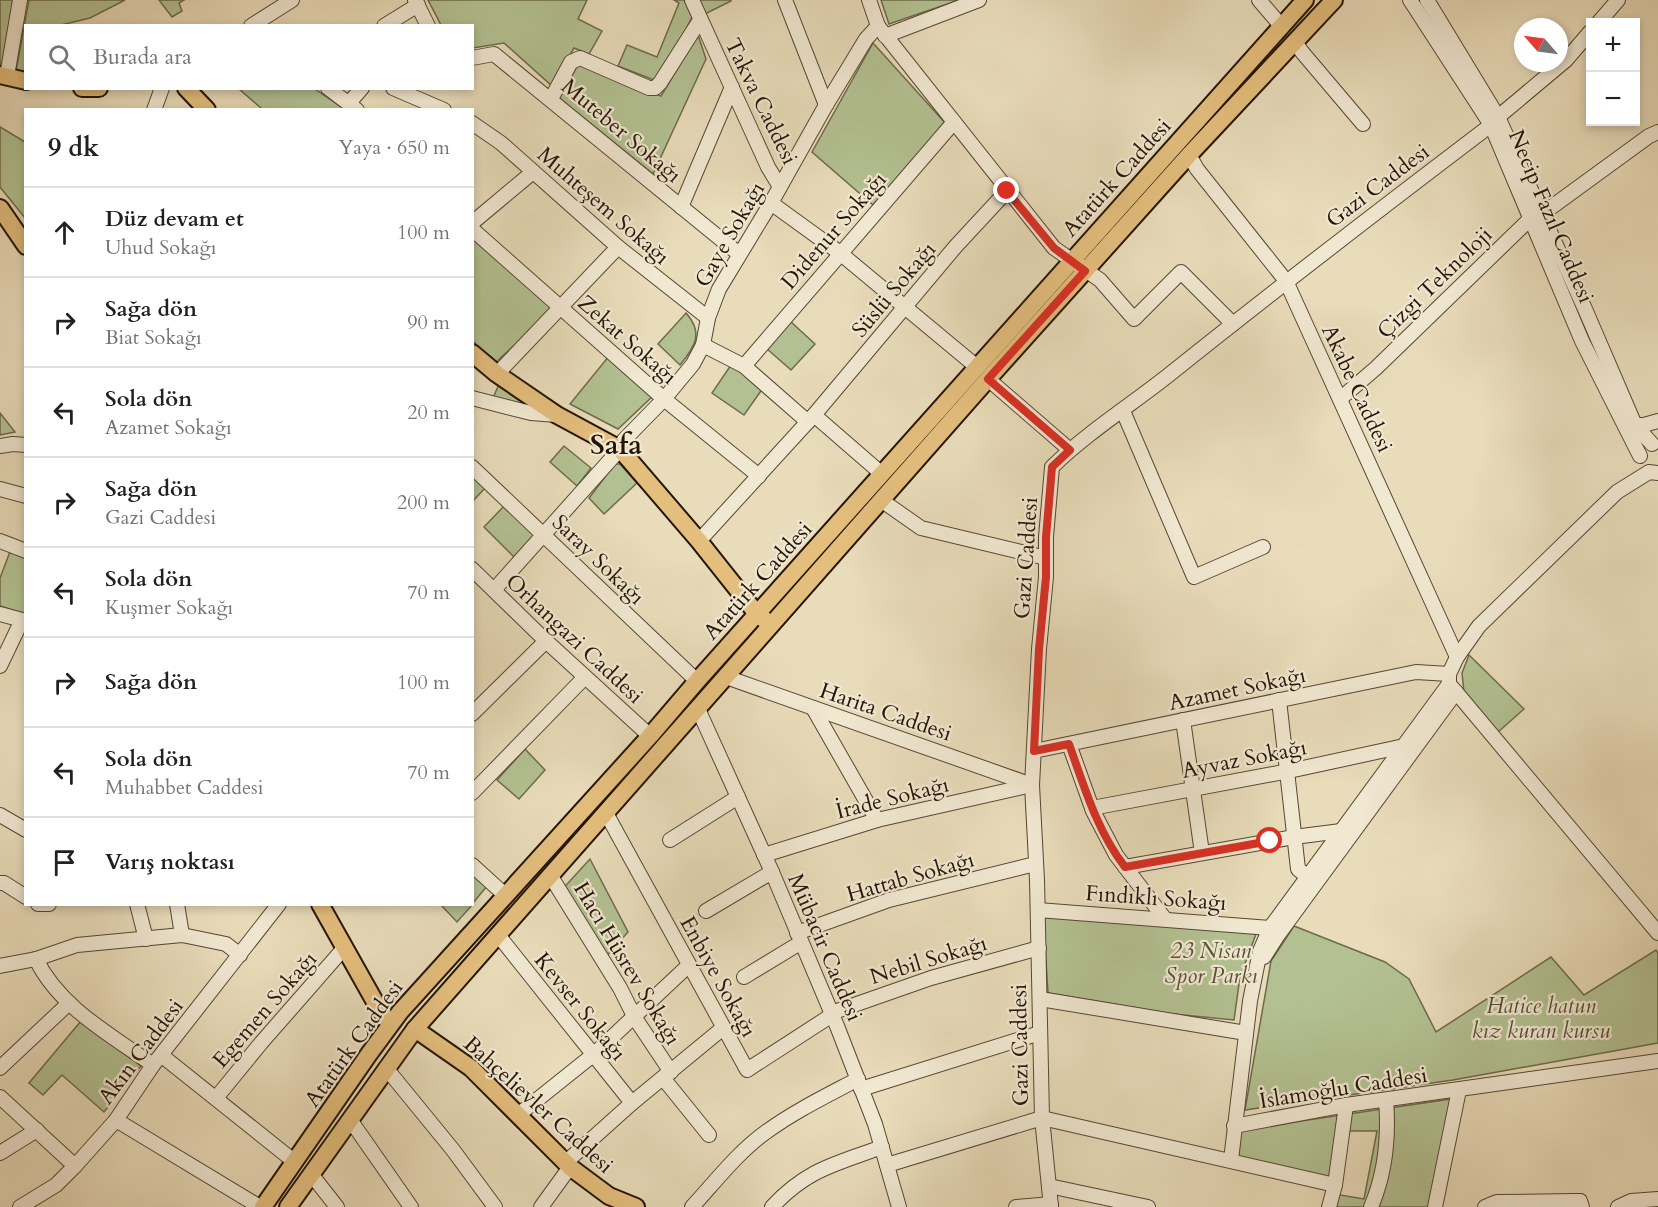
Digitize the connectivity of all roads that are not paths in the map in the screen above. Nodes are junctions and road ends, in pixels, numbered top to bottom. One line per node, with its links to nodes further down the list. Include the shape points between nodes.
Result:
1 (20, 0): 24 (street)
2 (292, 0): 16 (street)
3 (692, 0): 15 (street, Takva Caddesi)
4 (785, 0): 33 (street)
5 (869, 0): 20 (street)
6 (979, 0): 20 (street)
7 (1259, 0): 19 (street)
8 (1305, 0): 19 (main road, Atatürk Caddesi)
9 (1334, 0): 22 (main road)
10 (1410, 0): 38 (street, Necip Fazıl Caddesi)
11 (1427, 0): 38 (street, Necip Fazıl Caddesi)
12 (1618, 0): 14 (street)
13 (416, 3): 17 (street); 18 (street)
14 (1602, 18)
15 (700, 20): 26 (street, Takva Caddesi); 32 (street, via 655,88 580,58 571,62)
16 (254, 24)
17 (387, 24)
18 (427, 24)
19 (1282, 27): 57 (main road, Atatürk Caddesi)
20 (881, 31): 33 (street, Gaye Sokağı, via 867,39); 39 (street)
21 (1586, 37): 38 (street, Gazi Caddesi, via 1566,60)
22 (1295, 42): 41 (street); 43 (main road)
23 (474, 58): 32 (street, Muteber Sokağı, via 494,54)
24 (3, 75): 25 (main road)
25 (24, 80)
26 (732, 87): 45 (street, Takva Caddesi); 48 (street)
27 (161, 90): 35 (street)
28 (188, 90): 36 (main road)
29 (331, 90): 34 (street)
30 (361, 90): 34 (street)
31 (398, 90): 37 (street)
32 (551, 99): 48 (street, Muteber Sokağı)
33 (826, 105): 45 (street, Gaye Sokağı)
34 (353, 106)
35 (155, 108)
36 (205, 108)
37 (439, 108)
38 (1495, 121): 50 (street, Necip Fazıl Caddesi); 58 (street, Gazi Caddesi)
39 (954, 122): 46 (street); 55 (street, Didenur Sokağı)
40 (474, 124): 44 (street, Muhteşem Sokağı)
41 (1363, 124)
42 (1658, 132): 50 (street, Çizgi Teknoloji)
43 (1189, 155): 57 (main road); 58 (street, Akabe Caddesi)
44 (533, 172): 51 (street); 54 (street, Muhteşem Sokağı)
45 (780, 187): 47 (street, Gaye Sokağı)
46 (1007, 191): 57 (street, via 1054,248); 59 (street, Süslü Sokağı)
47 (771, 203): 55 (street); 56 (street, Gaye Sokağı)
48 (681, 207): 56 (street, Muteber Sokağı)
49 (2, 216): 53 (main road)
50 (1536, 216): 70 (street, Çizgi Teknoloji); 75 (street, Necip Fazıl Caddesi); 81 (street, Necip Fazıl Caddesi, via 1582,341)
51 (474, 221)
52 (474, 232): 60 (street, Zekat Sokağı)
53 (24, 244)
54 (618, 248): 60 (street); 61 (street, Muhteşem Sokağı)
55 (840, 253): 59 (street); 65 (street, Didenur Sokağı)
56 (739, 254): 61 (street, Gaye Sokağı)
57 (1078, 266): 62 (street, via 1100,280 1134,319 1180,272); 66 (main road, Atatürk Caddesi)
58 (1286, 281): 62 (street, Gazi Caddesi); 70 (street, Akabe Caddesi)
59 (907, 307): 66 (street); 73 (street, Süslü Sokağı)
60 (560, 308): 67 (street); 69 (street, Zekat Sokağı)
61 (708, 318): 63 (street, Gaye Sokağı)
62 (1233, 324): 71 (street, Gazi Caddesi)
63 (703, 345): 65 (street); 69 (street, Gaye Sokağı, via 693,364)
64 (474, 355): 67 (main road)
65 (744, 366): 73 (street)
66 (982, 373): 80 (street); 83 (main road, Atatürk Caddesi); 87 (main road, Atatürk Caddesi)
67 (497, 374): 72 (main road)
68 (474, 399): 72 (street, via 531,413)
69 (664, 399): 79 (street, Gaye Sokağı); 84 (street, Zekat Sokağı)
70 (1340, 399): 101 (street, Akabe Caddesi)
71 (1123, 411): 80 (street, Gazi Caddesi); 91 (street, via 1194,577)
72 (557, 415): 79 (main road)
73 (811, 418): 83 (street); 84 (street, Süslü Sokağı)
74 (1658, 421): 75 (street)
75 (1635, 425): 76 (street, Necip Fazıl Caddesi)
76 (1656, 443): 81 (street, via 1644,448)
77 (24, 445): 78 (street)
78 (0, 446)
79 (620, 449): 88 (street, Gaye Sokağı); 90 (main road)
80 (1070, 450): 93 (street, Gazi Caddesi, via 1052,467)
81 (1649, 468): 101 (street, via 1617,492 1479,626)
82 (474, 469): 88 (street, Saray Sokağı)
83 (882, 474): 97 (main road, Atatürk Caddesi)
84 (759, 476): 90 (street, Süslü Sokağı)
85 (0, 489): 86 (street)
86 (24, 495)
87 (881, 500): 93 (street, via 921,528); 99 (main road, Atatürk Caddesi)
88 (544, 536): 95 (street, Gaye Sokağı); 105 (street, Saray Sokağı)
89 (0, 541): 92 (street)
90 (699, 541): 97 (main road)
91 (1263, 547)
92 (24, 550)
93 (1046, 558): 115 (street, Gazi Caddesi)
94 (474, 571): 95 (street, Orhangazi Caddesi)
95 (494, 590): 100 (street, Orhangazi Caddesi)
96 (0, 614): 98 (street)
97 (757, 614): 99 (main road); 105 (main road, Atatürk Caddesi)
98 (24, 621): 102 (street)
99 (771, 625): 104 (main road, Atatürk Caddesi)
100 (546, 641): 103 (street, Orhangazi Caddesi); 110 (street)
101 (1457, 657): 106 (street)
102 (0, 666)
103 (585, 677): 112 (street, Orhangazi Caddesi); 119 (street)
104 (726, 677): 108 (street, Harita Caddesi); 109 (main road, Atatürk Caddesi)
105 (697, 681): 112 (main road, Atatürk Caddesi)
106 (1451, 683): 107 (street, Azamet Sokağı, via 1416,672); 114 (street); 136 (street); 148 (street)
107 (1279, 700): 111 (street, Azamet Sokağı); 116 (street)
108 (813, 708): 117 (street, Harita Caddesi); 124 (street)
109 (698, 709): 120 (street, Mübacir Caddesi); 122 (main road, Atatürk Caddesi)
110 (474, 712)
111 (1183, 720): 113 (street, Azamet Sokağı); 118 (street)
112 (650, 736): 138 (main road, Atatürk Caddesi)
113 (1069, 744): 115 (street, Azamet Sokağı); 121 (street)
114 (1404, 746): 116 (street, Ayvaz Sokağı); 126 (street)
115 (1034, 751): 117 (street, Gazi Caddesi)
116 (1288, 771): 118 (street, Ayvaz Sokağı); 127 (street)
117 (1032, 785): 124 (street, İrade Sokağı); 131 (street, Gazi Caddesi)
118 (1194, 789): 121 (street, Ayvaz Sokağı); 129 (street)
119 (474, 791)
120 (738, 797): 128 (street); 130 (street, Mübacir Caddesi)
121 (1092, 808): 133 (street)
122 (606, 813): 135 (main road, Atatürk Caddesi); 157 (street, Enbiye Sokağı)
123 (0, 815): 125 (street)
124 (877, 820): 130 (street, İrade Sokağı)
125 (24, 826)
126 (1341, 831): 127 (street); 136 (street)
127 (1294, 837): 129 (street); 136 (street, via 1298,869)
128 (670, 840)
129 (1202, 853): 133 (street)
130 (764, 855): 134 (street, Mübacir Caddesi)
131 (1035, 864): 144 (street, Gazi Caddesi); 151 (street, Hattab Sokağı, via 889,900)
132 (474, 867): 138 (street)
133 (1125, 867): 146 (street)
134 (772, 872): 145 (street); 151 (street, Mübacir Caddesi)
135 (550, 875): 150 (main road, Atatürk Caddesi); 164 (street, Hacı Hüsrev Sokağı, via 620,988)
136 (1312, 881): 147 (street); 159 (street)
137 (0, 883): 139 (street)
138 (505, 895): 165 (main road, Atatürk Caddesi)
139 (24, 896)
140 (138, 906): 152 (street)
141 (177, 906): 149 (street)
142 (277, 906): 155 (street, Akın Caddesi)
143 (321, 906): 153 (main road)
144 (1038, 910): 146 (street, Fındıklı Sokağı); 154 (street, Gazi Caddesi)
145 (706, 911)
146 (1165, 919): 147 (street, Fındıklı Sokağı)
147 (1270, 927): 159 (street)
148 (1658, 933)
149 (182, 935): 152 (street); 155 (street, via 226,944)
150 (498, 935): 167 (main road, Atatürk Caddesi); 170 (street, Kevser Sokağı)
151 (799, 938): 160 (street, Hattab Sokağı); 163 (street, Mübacir Caddesi)
152 (146, 939): 156 (street, via 78,945)
153 (345, 947): 165 (main road); 179 (street, Egemen Sokağı)
154 (1039, 948): 161 (street, Gazi Caddesi); 163 (street, Nebil Sokağı, via 931,978)
155 (240, 955): 171 (street, Akın Caddesi)
156 (36, 959): 158 (street); 162 (street)
157 (689, 965): 164 (street); 166 (street, Enbiye Sokağı)
158 (0, 966)
159 (1257, 969): 169 (street)
160 (744, 977)
161 (1040, 999): 168 (street, Gazi Caddesi); 169 (street)
162 (68, 1004): 171 (street); 173 (street)
163 (832, 1014): 166 (street, Enbiye Sokağı, via 747,1070); 176 (street, Mübacir Caddesi)
164 (634, 1018): 170 (street); 175 (street, Hacı Hüsrev Sokağı)
165 (390, 1024): 167 (main road); 193 (main road, Atatürk Caddesi)
166 (723, 1028): 175 (street)
167 (415, 1029): 174 (main road, Atatürk Caddesi); 183 (main road, Bahçelievler Caddesi, via 471,1068)
168 (1040, 1033): 176 (street); 184 (street, Gazi Caddesi)
169 (1246, 1033): 187 (street)
170 (593, 1055): 181 (street, Kevser Sokağı); 183 (street)
171 (157, 1060): 179 (street); 185 (street, Akın Caddesi)
172 (1658, 1061): 177 (street, İslamoğlu Caddesi)
173 (0, 1068)
174 (386, 1068): 186 (main road, Atatürk Caddesi); 207 (street)
175 (667, 1075): 181 (street); 189 (street, Hacı Hüsrev Sokağı)
176 (860, 1084): 190 (street, Mübacir Caddesi); 210 (street, via 800,1109 765,1133)
177 (1460, 1090): 180 (street, İslamoğlu Caddesi); 217 (street)
178 (0, 1096): 188 (street)
179 (216, 1098): 193 (street)
180 (1386, 1100): 182 (street, İslamoğlu Caddesi); 216 (street, via 1383,1171)
181 (632, 1103): 194 (street)
182 (1346, 1105): 187 (street, İslamoğlu Caddesi); 199 (street)
183 (518, 1115): 194 (main road, Bahçelievler Caddesi)
184 (1041, 1118): 192 (street); 195 (street); 198 (street, Gazi Caddesi)
185 (116, 1120): 196 (street, Akın Caddesi); 203 (street)
186 (351, 1122): 197 (main road, Atatürk Caddesi); 206 (street)
187 (1234, 1126): 192 (street)
188 (37, 1130): 191 (street); 196 (street)
189 (709, 1135)
190 (882, 1147): 195 (street, Mübacir Caddesi); 211 (street, via 820,1169 788,1189)
191 (0, 1153)
192 (1231, 1160): 199 (street)
193 (296, 1162): 203 (main road, Atatürk Caddesi)
194 (568, 1165): 208 (street); 209 (main road, Bahçelievler Caddesi, via 609,1196)
195 (887, 1165): 212 (street, Mübacir Caddesi)
196 (75, 1166): 202 (street, Akın Caddesi, via 56,1185)
197 (311, 1174): 204 (main road, Atatürk Caddesi); 205 (street)
198 (1049, 1185): 201 (street, Gazi Caddesi); 214 (street)
199 (1335, 1185): 215 (street)
200 (1658, 1199): 220 (street, via 1631,1201)
201 (1051, 1205): 213 (street)
202 (20, 1207)
203 (262, 1207)
204 (288, 1207)
205 (337, 1207)
206 (411, 1207)
207 (495, 1207)
208 (541, 1207)
209 (636, 1207)
210 (692, 1207)
211 (772, 1207)
212 (899, 1207)
213 (1016, 1207)
214 (1148, 1207)
215 (1329, 1207)
216 (1371, 1207)
217 (1435, 1207)
218 (1485, 1207): 219 (street, via 1497,1202 1576,1201)
219 (1582, 1207)
220 (1618, 1207)

